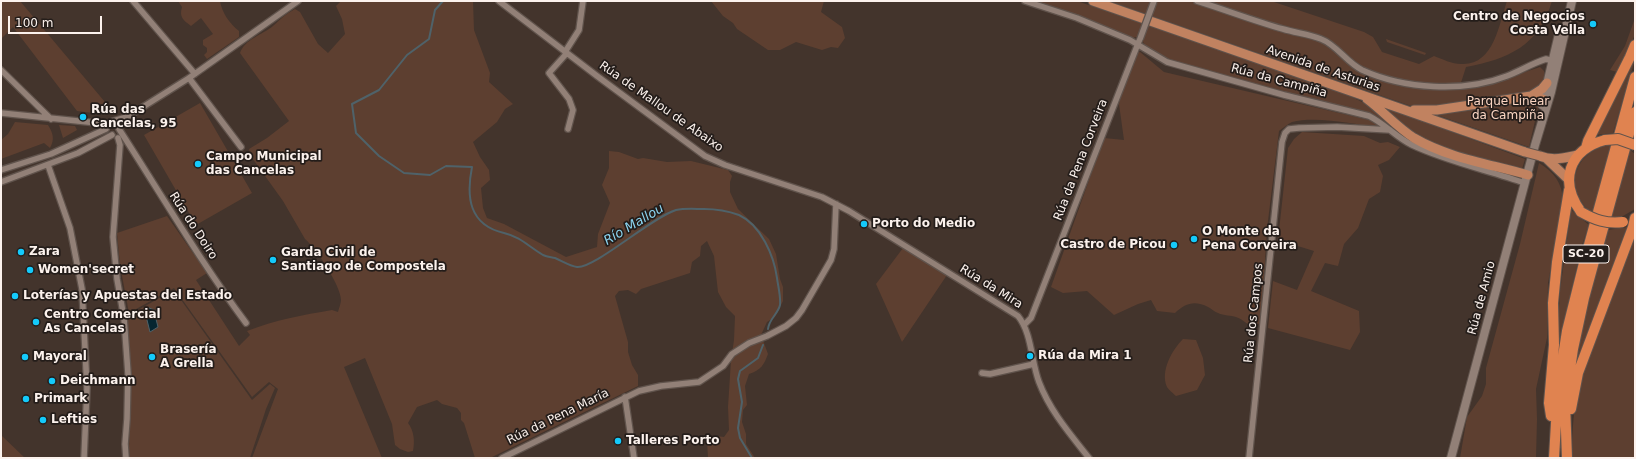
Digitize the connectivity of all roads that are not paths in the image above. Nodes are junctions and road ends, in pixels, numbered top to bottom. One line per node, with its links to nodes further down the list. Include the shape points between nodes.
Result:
1 (133, 1): 18 (street)
2 (298, 1): 18 (street)
3 (499, 1): 14 (street, Rúa de Mallou de Abaixo)
4 (583, 1): 14 (street, via 579,30)
5 (1025, 1): 12 (street, Rúa da Campiña)
6 (1093, 1): 22 (main road, Avenida de Asturias)
7 (1154, 1): 12 (street, Rúa da Pena Corveira, bridge)
8 (1197, 1): 16 (street, via 1321,38 1363,70 1409,84 1445,87 1471,84 1506,76)
9 (1569, 1): 15 (street, Rúa de Amio, via 1558,41)
10 (1572, 1): 11 (street, Rúa de Amio)
11 (1565, 35): 15 (street, Rúa de Amio, via 1556,56); 21 (street, Rúa de Amio)
12 (1138, 41): 36 (street, Rúa da Campiña, via 1148,52 1168,62 1369,116); 54 (street, Rúa da Pena Corveira, via 1031,318)
13 (1635, 45): 43 (highway)
14 (566, 53): 35 (street, via 550,73 569,99 573,110); 51 (street, Rúa de Mallou de Abaixo, via 705,156 725,166 799,188)
15 (1549, 60): 16 (street, via 1550,63); 21 (street, Rúa de Amio)
16 (1538, 64): 21 (street, via 1546,67)
17 (1, 70): 25 (street)
18 (195, 74): 20 (street)
19 (1635, 77): 58 (highway, SC-20, via 1567,331 1559,376)
20 (189, 78): 30 (street); 42 (street)
21 (1550, 81): 23 (main road); 24 (street, Rúa de Amio); 32 (street, Rúa de Amio)
22 (1361, 95): 26 (main road, Avenida de Asturias); 48 (main road, via 1401,129 1428,145)
23 (1531, 96): 24 (main road); 26 (main road, via 1437,110 1422,111)
24 (1544, 99): 32 (street, Rúa de Amio, via 1546,102); 40 (street, Rúa de Amio)
25 (34, 103): 29 (street); 31 (street)
26 (1399, 107): 45 (main road, Avenida de Asturias, bridge)
27 (1635, 112): 59 (highway, SC-20, via 1584,298 1573,349 1565,403)
28 (1, 113): 29 (street)
29 (34, 116): 31 (street)
30 (127, 117): 33 (street); 34 (street)
31 (51, 119): 33 (street)
32 (1543, 121): 40 (street, Rúa de Amio)
33 (108, 126): 34 (street, via 117,123); 37 (street, via 108,133); 47 (street, via 51,154)
34 (119, 128): 37 (street); 38 (street, Rúa do Doiro)
35 (568, 129)
36 (1390, 130): 48 (street, Rúa da Campiña, via 1404,141 1441,157); 65 (street, Rúa dos Campos, via 1299,128 1289,129 1285,133)
37 (114, 136): 38 (street); 39 (street); 46 (street)
38 (125, 140): 39 (street); 53 (street, Rúa do Doiro, via 175,220)
39 (120, 145): 61 (street, via 113,237 128,370 124,444)
40 (1535, 145): 48 (street, Rúa de Amio)
41 (1635, 145): 43 (highway, bridge, via 1618,139 1605,140)
42 (241, 148)
43 (1586, 148): 44 (highway)
44 (1578, 155): 45 (main road, via 1564,158); 50 (highway, via 1572,167)
45 (1543, 157): 50 (main road)
46 (48, 165): 49 (street); 60 (street, via 71,232 82,289 87,388)
47 (1, 170)
48 (1526, 179): 66 (street, Rúa de Amio)
49 (1, 182)
50 (1569, 185): 52 (highway, bridge, via 1574,202 1581,212 1598,221 1612,224); 58 (highway, via 1557,262 1554,303 1550,403)
51 (836, 204): 54 (street, Rúa da Mira, via 1018,316); 57 (street, Rúa da Pena María, via 834,249 831,260 796,318 786,326 732,354 723,366 699,382 660,386)
52 (1635, 217): 59 (highway, via 1578,373 1572,400)
53 (246, 323)
54 (1025, 324): 55 (street, Rúa da Mira)
55 (1034, 364): 56 (street, via 990,374); 64 (street, Rúa da Mira, via 1051,408)
56 (982, 373)
57 (625, 397): 62 (street, Rúa da Pena María); 63 (street)
58 (1554, 435): 67 (highway, SC-20)
59 (1567, 454)
60 (84, 458)
61 (126, 458)
62 (502, 458)
63 (634, 458)
64 (1089, 458)
65 (1249, 458)
66 (1452, 458)
67 (1554, 458)

